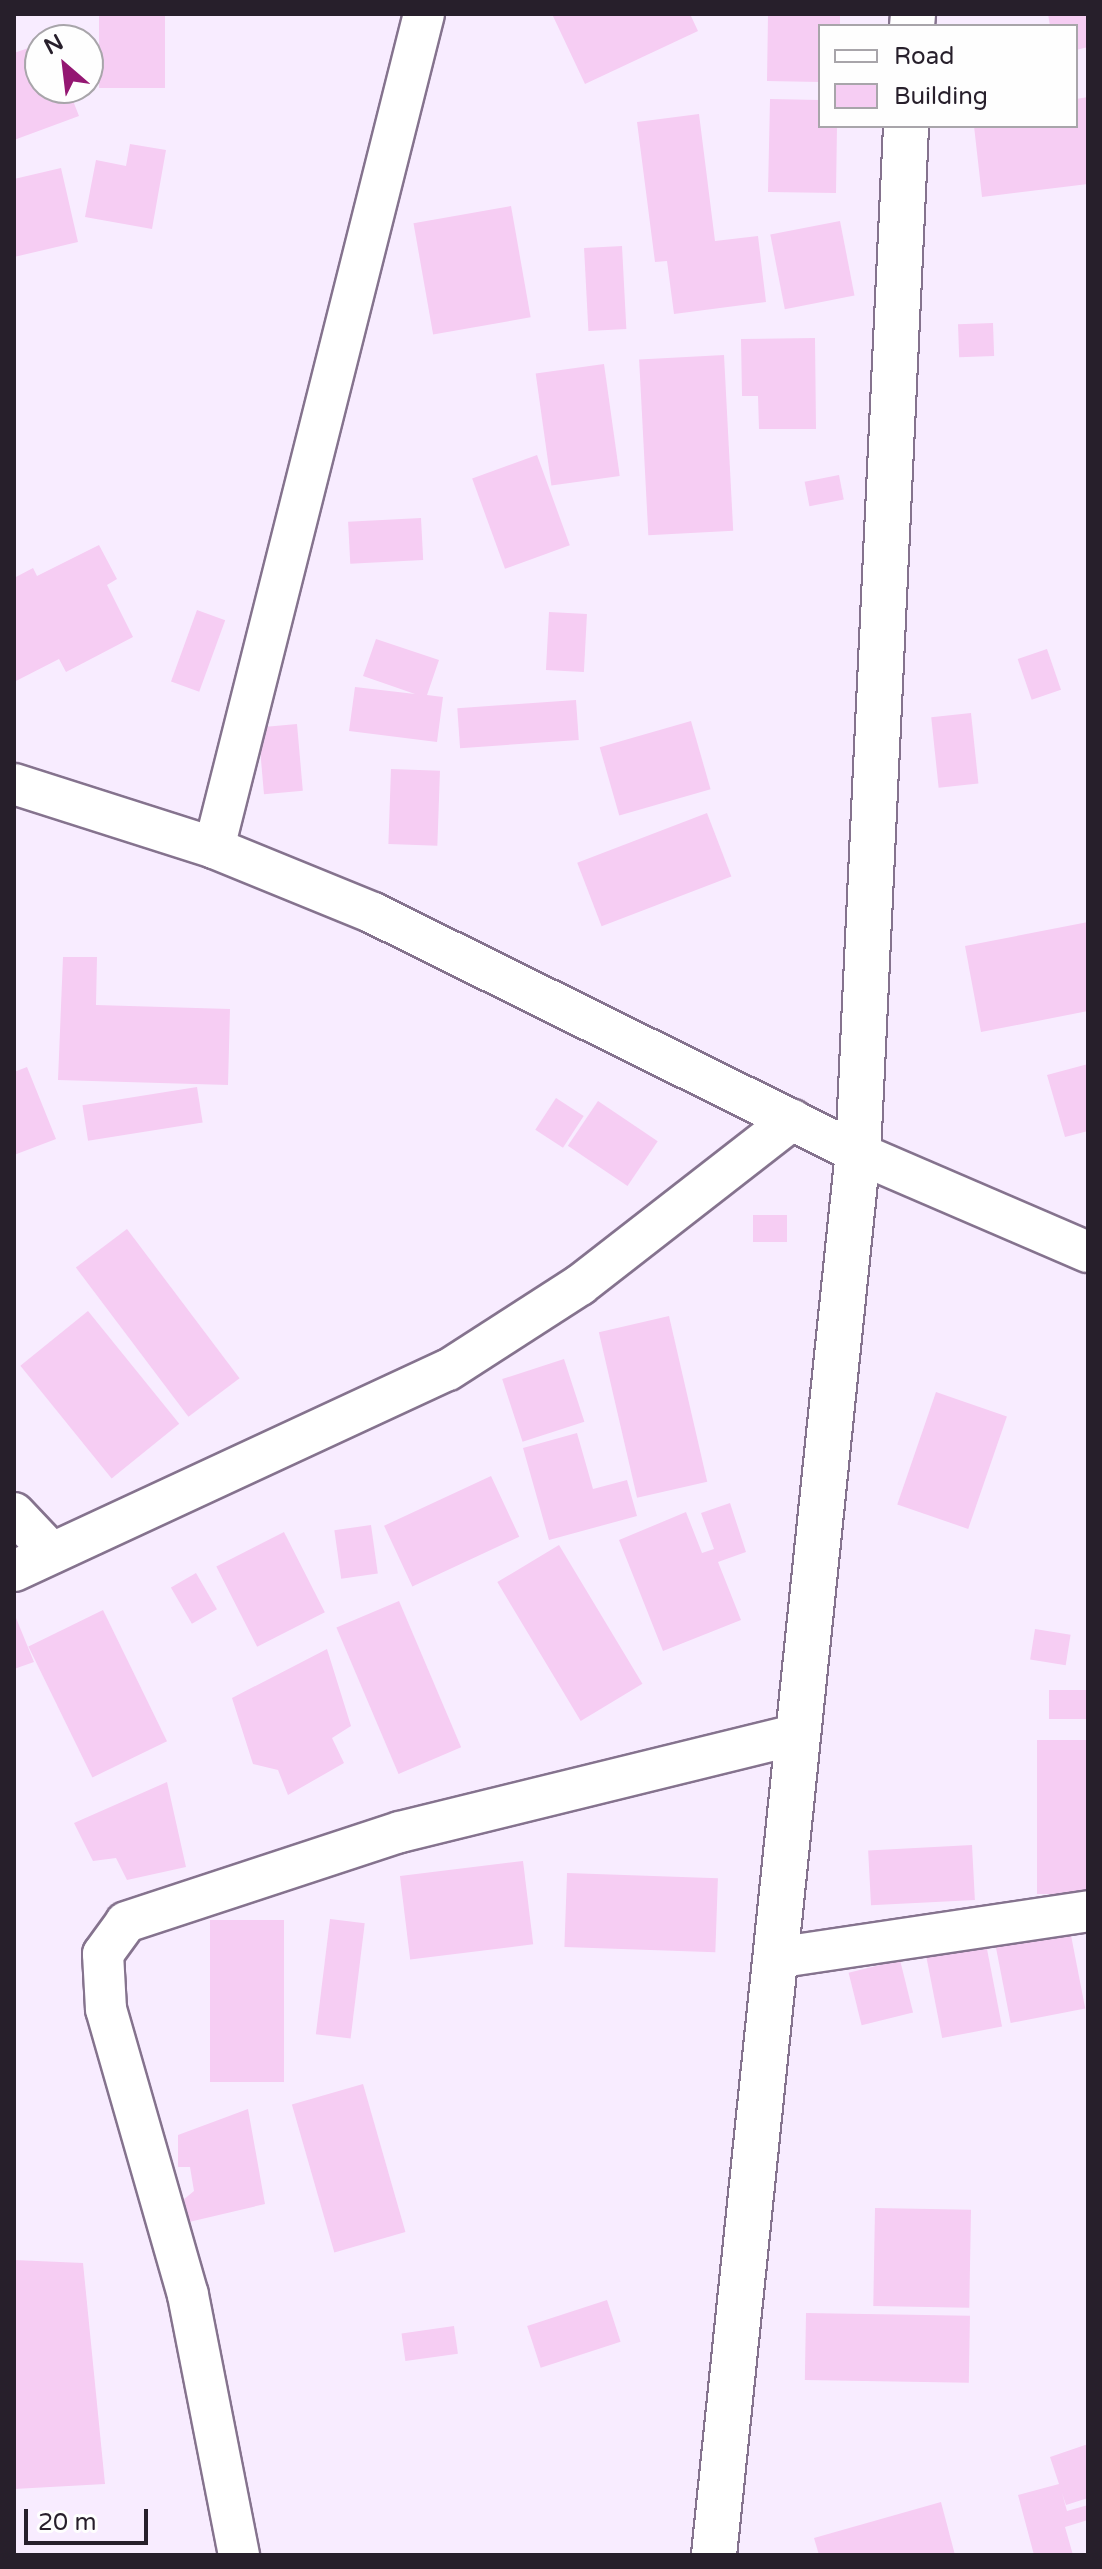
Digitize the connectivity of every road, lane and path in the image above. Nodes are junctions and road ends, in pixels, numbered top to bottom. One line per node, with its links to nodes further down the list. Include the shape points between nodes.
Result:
1 (424, 14): 4 (street)
2 (906, 128): 6 (street)
3 (14, 784): 4 (street)
4 (214, 848): 5 (street, via 373,913)
5 (792, 1120): 6 (street); 9 (street, via 580,1285 448,1370)
6 (858, 1153): 7 (street); 11 (street)
7 (1088, 1252)
8 (14, 1513): 9 (street)
9 (52, 1553): 10 (street)
10 (14, 1571)
11 (799, 1734): 13 (street); 14 (street, via 400,1832 126,1922 103,1954 106,2009 188,2295)
12 (1088, 1911): 13 (street)
13 (775, 1958): 15 (street)
14 (239, 2555)
15 (714, 2555)

